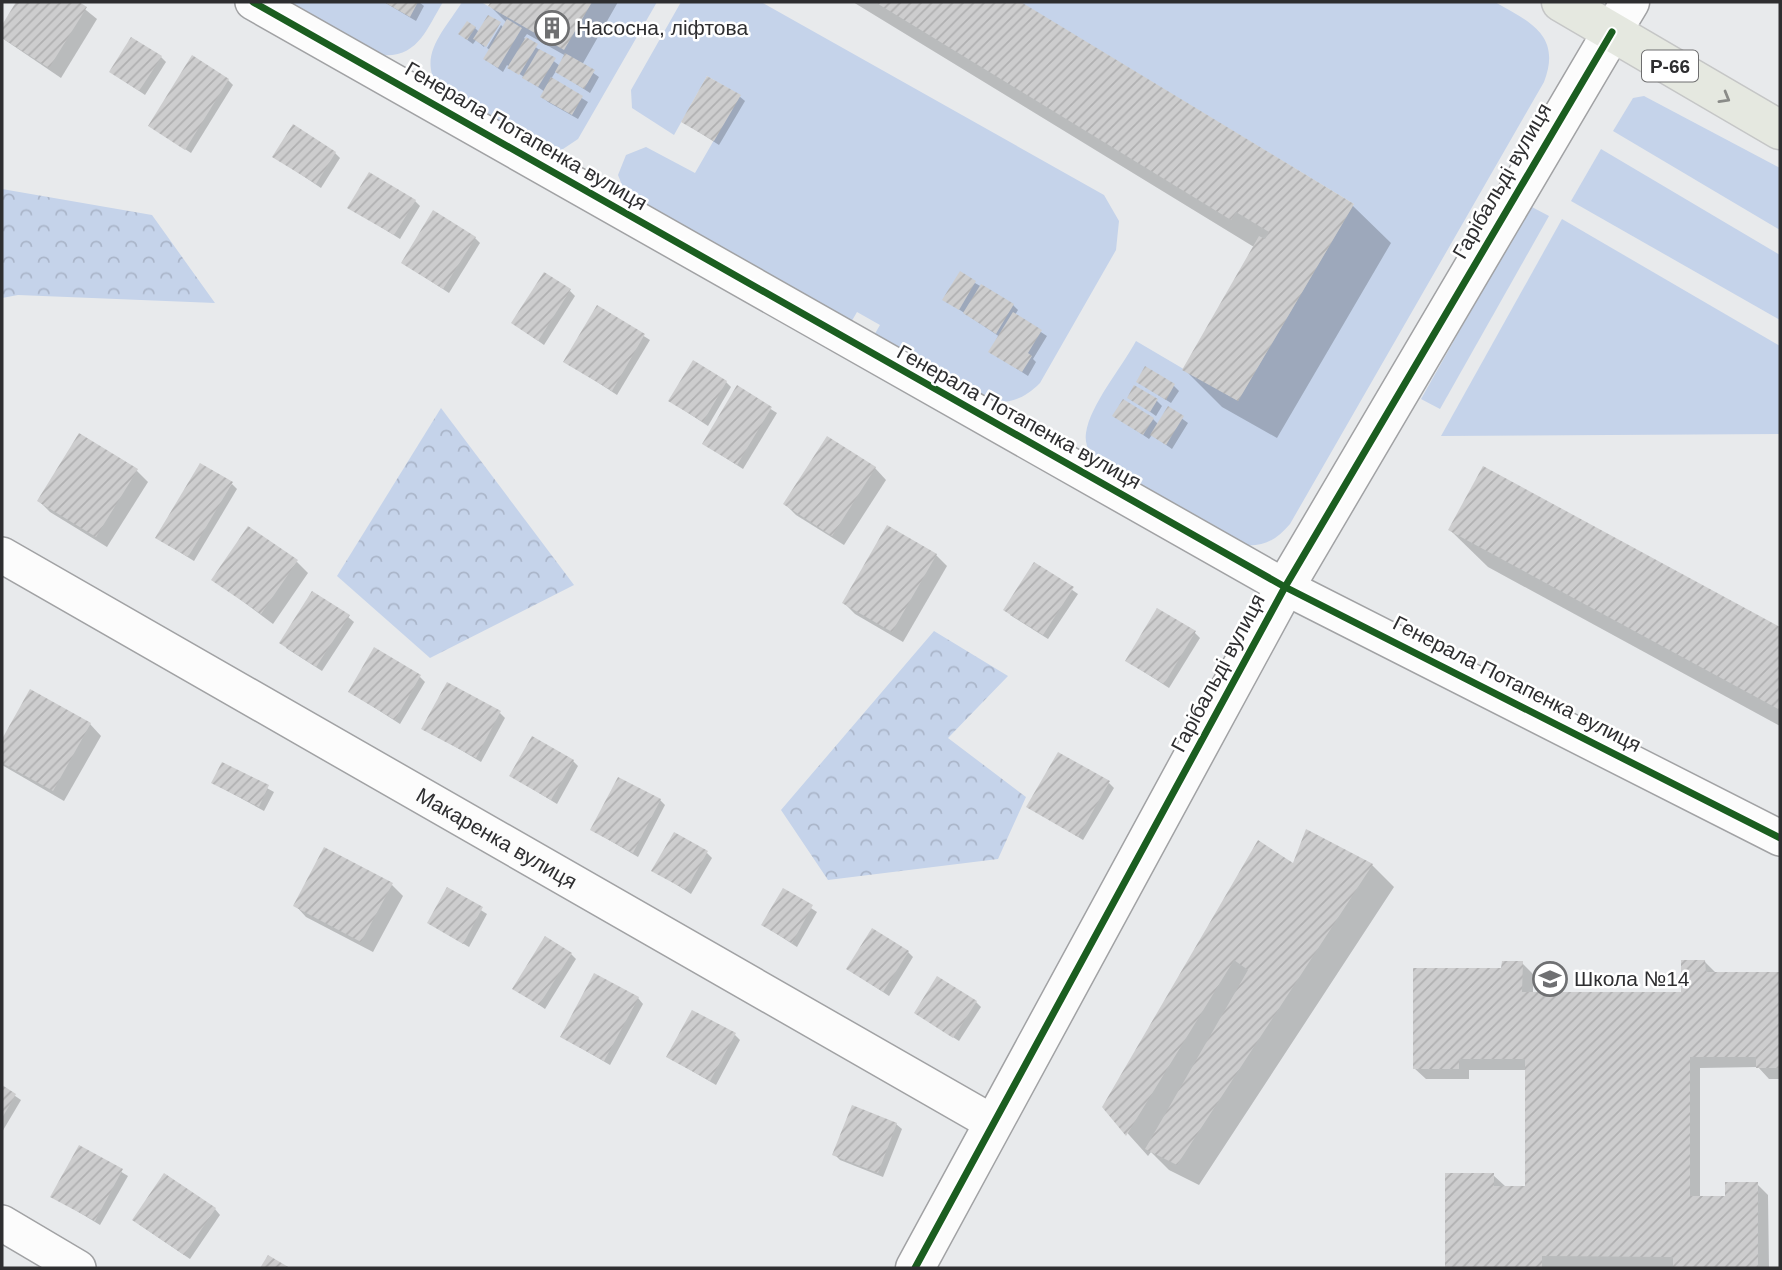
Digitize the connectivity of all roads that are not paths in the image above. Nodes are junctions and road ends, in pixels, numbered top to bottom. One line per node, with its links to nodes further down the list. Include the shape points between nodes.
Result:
1 (253, 2): 6 (street, Генерала Потапенка вулиця)
2 (1561, 2): 3 (main road, Р-66)
3 (1621, 17): 4 (main road, Р-66, one-way to 4); 6 (street, Гарібальді вулиця)
4 (1780, 130)
5 (2, 555): 8 (street, Макаренка вулиця)
6 (1285, 587): 7 (street, Генерала Потапенка вулиця); 8 (street, Гарібальді вулиця)
7 (1780, 838)
8 (993, 1124): 11 (street, Гарібальді вулиця)
9 (2, 1223): 10 (street)
10 (78, 1268)
11 (915, 1268)

